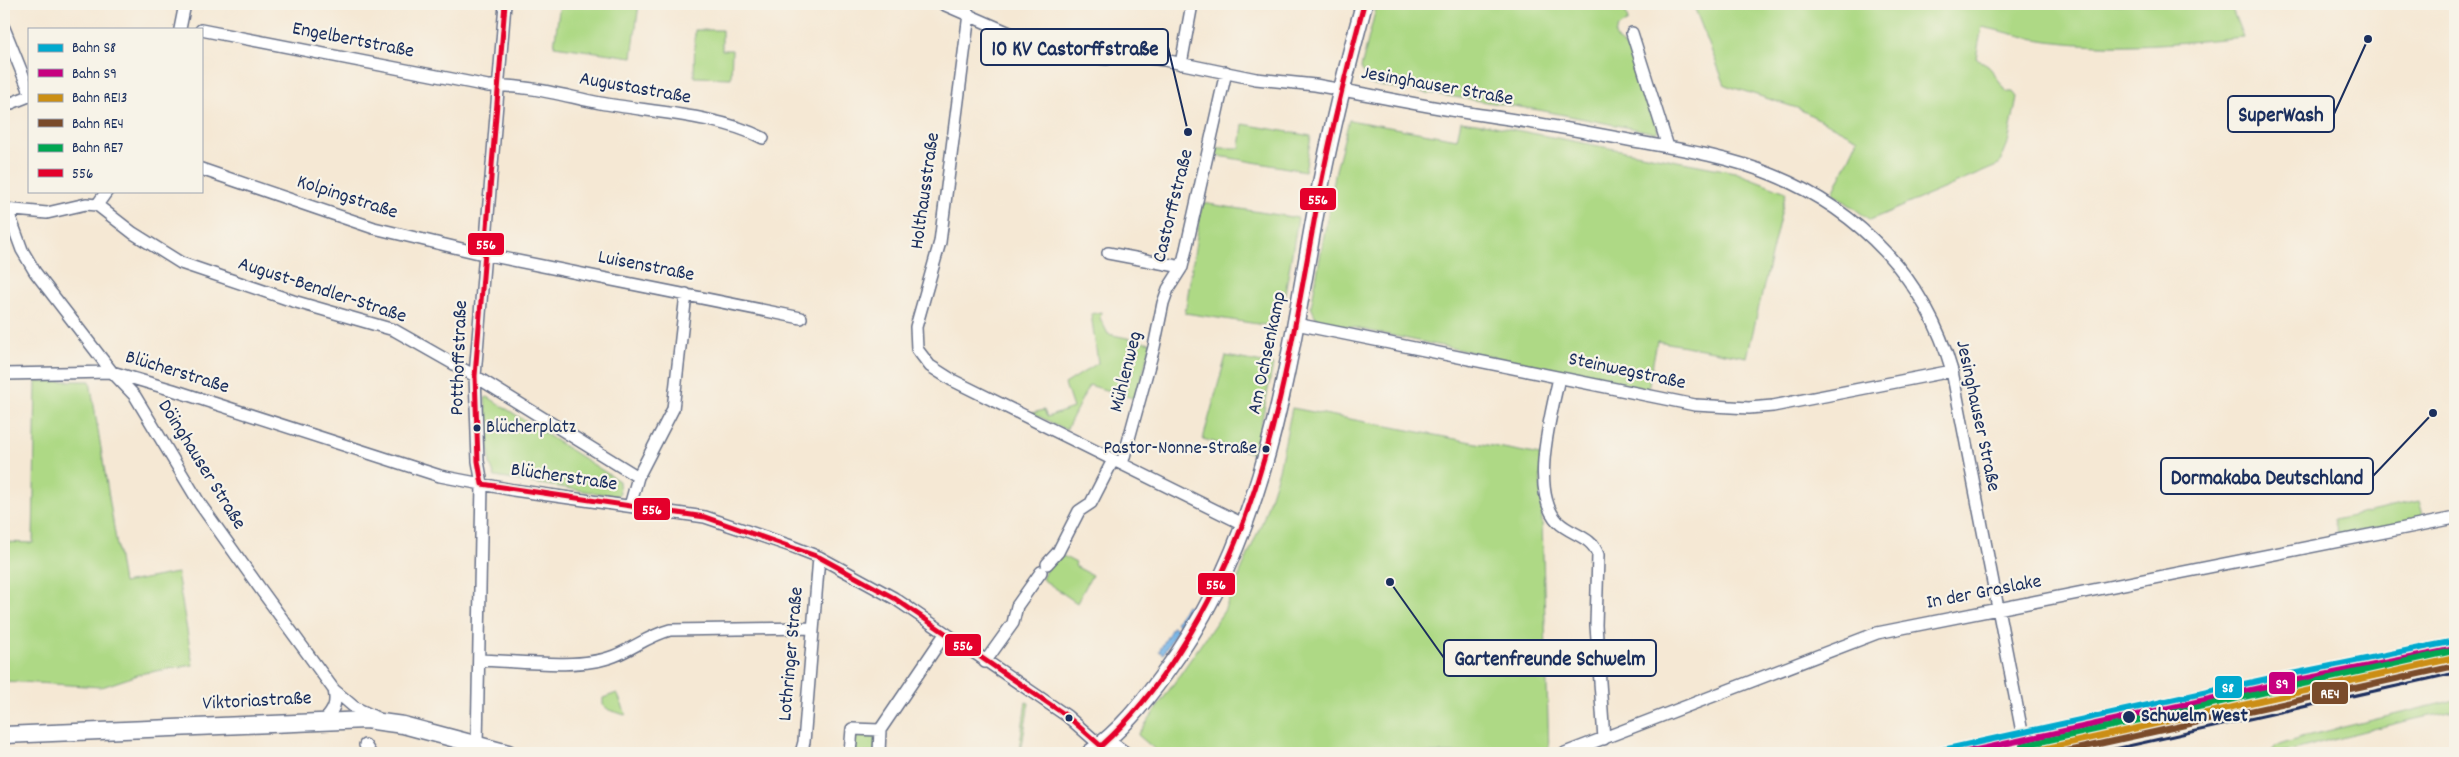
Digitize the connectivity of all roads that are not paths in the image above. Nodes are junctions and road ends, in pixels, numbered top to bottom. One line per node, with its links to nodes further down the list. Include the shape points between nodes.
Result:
1 (185, 4): 8 (street)
2 (505, 4): 13 (street, Potthoffstraße)
3 (943, 4): 6 (street, Jesinghauser Straße)
4 (1192, 4): 11 (street)
5 (1364, 4): 15 (main road, Am Ochsenkamp)
6 (969, 14): 11 (street, Jesinghauser Straße, via 1012,34 1039,42 1068,45 1091,57 1107,59 1120,54); 36 (street, Holthausstraße, via 940,242 916,327 917,349 930,366)
7 (4, 28): 14 (street)
8 (181, 28)
9 (202, 30): 13 (street, Engelbertstraße, via 488,86)
10 (1632, 33): 19 (street)
11 (1181, 64): 12 (street, Jesinghauser Straße)
12 (1226, 72): 15 (street, Jesinghauser Straße); 26 (street, Castorffstraße)
13 (498, 85): 18 (street, Augustastraße, via 697,118 747,130); 24 (street, Potthoffstraße)
14 (28, 88)
15 (1342, 90): 19 (street, Jesinghauser Straße); 30 (main road, Am Ochsenkamp)
16 (28, 96): 17 (street)
17 (4, 106)
18 (763, 138)
19 (1668, 147): 31 (street, Jesinghauser Straße, via 1771,174 1825,201 1860,227 1889,255 1912,284 1932,317)
20 (202, 169): 24 (street, Kolpingstraße, via 374,228)
21 (106, 192): 22 (street)
22 (97, 205): 23 (street, via 86,204 47,213); 34 (street, August-Bendler-Straße, via 133,233 181,262 219,278 394,330)
23 (5, 209): 32 (street, Döinghauser Straße, via 35,272)
24 (483, 254): 28 (street, Luisenstraße); 34 (street, Potthoffstraße)
25 (1108, 254): 26 (street)
26 (1182, 267): 27 (street, Castorffstraße)
27 (1168, 289): 36 (street, Mühlenweg)
28 (686, 294): 29 (street, Luisenstraße); 37 (street, via 673,409)
29 (800, 318)
30 (1296, 324): 35 (street, Steinwegstraße); 41 (main road, Am Ochsenkamp, via 1263,474)
31 (1952, 371): 35 (street, Steinwegstraße, via 1749,408 1695,405); 43 (street, Jesinghauser Straße)
32 (112, 372): 33 (street, Blücherstraße); 38 (street, Blücherstraße, via 440,476); 48 (street, Döinghauser Straße, via 135,396 200,504)
33 (4, 374)
34 (475, 376): 37 (street, August-Bendler-Straße); 38 (street, Potthoffstraße, via 478,461)
35 (1559, 378): 54 (street, via 1547,438 1546,504 1562,526 1595,546 1598,555 1596,616)
36 (1117, 462): 41 (street); 47 (street, via 1091,503 1079,511 1058,552 1017,606 1013,623)
37 (638, 476): 39 (street)
38 (482, 484): 39 (street, Blücherstraße); 46 (street, Potthoffstraße)
39 (630, 506): 42 (street, Blücherstraße, via 705,517)
40 (2455, 518): 43 (street, In der Graslake)
41 (1245, 525): 55 (main road, Am Ochsenkamp, via 1226,571 1183,648 1146,699)
42 (819, 557): 44 (street, Lothringer Straße); 45 (street, Blücherstraße, via 894,598)
43 (1997, 610): 51 (street, Jesinghauser Straße); 54 (street, In der Graslake, via 1877,633)
44 (812, 628): 46 (street, via 670,630 650,636 614,656 570,663); 58 (street, Lothringer Straße)
45 (945, 634): 47 (street, Blücherstraße); 52 (street)
46 (479, 660): 56 (street, Potthoffstraße)
47 (985, 662): 55 (street, Blücherstraße, via 1067,716)
48 (334, 690): 49 (street, via 335,707); 50 (street, Döinghauser Straße, via 354,707)
49 (325, 720): 50 (main road, Viktoriastraße); 53 (main road, Viktoriastraße)
50 (385, 722): 56 (main road, Viktoriastraße)
51 (2021, 727)
52 (880, 730): 59 (street, via 852,729); 60 (street)
53 (4, 735)
54 (1604, 739): 62 (street, In der Graslake)
55 (1100, 746): 61 (street, Blücherstraße)
56 (482, 748): 57 (main road, Viktoriastraße)
57 (508, 753)
58 (801, 753)
59 (850, 753)
60 (879, 753)
61 (1126, 753)
62 (1565, 753)

